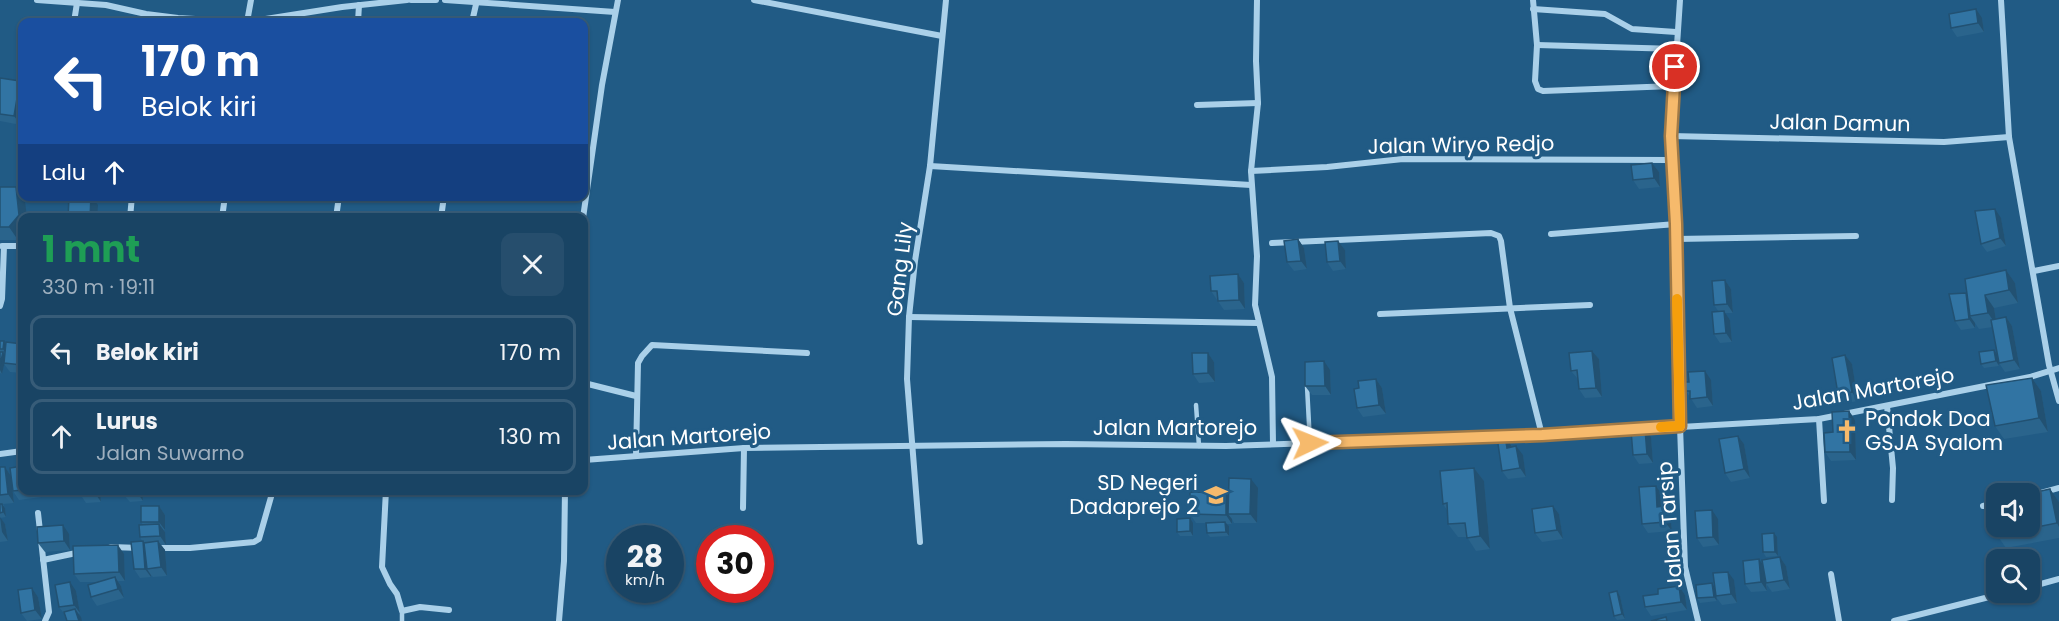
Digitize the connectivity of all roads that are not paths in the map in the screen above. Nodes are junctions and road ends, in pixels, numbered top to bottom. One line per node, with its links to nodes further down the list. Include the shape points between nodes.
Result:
1 (37, 0): 14 (street)
2 (251, 0): 21 (street)
3 (409, 0): 4 (street); 16 (street)
4 (436, 0)
5 (445, 0): 6 (street)
6 (477, 0): 18 (street); 24 (street)
7 (618, 0): 18 (street)
8 (754, 0): 26 (street)
9 (946, 0): 26 (street, Gang Lily)
10 (1257, 0): 30 (street)
11 (1533, 0): 17 (street)
12 (1680, 0): 25 (street, Jalan Tarsip)
13 (2001, 0): 33 (street)
14 (77, 3): 19 (street); 20 (street)
15 (342, 3): 16 (street); 22 (street)
16 (360, 5): 23 (street)
17 (1533, 9): 25 (street, via 1605,14 1632,29); 27 (street)
18 (615, 12): 37 (street)
19 (75, 18)
20 (178, 18)
21 (248, 18)
22 (267, 18)
23 (358, 18)
24 (473, 18)
25 (1676, 32): 28 (street, Jalan Tarsip)
26 (942, 36): 35 (street, Gang Lily)
27 (1537, 45): 28 (street); 29 (street, via 1536,87 1542,91)
28 (1677, 49): 29 (street, Jalan Tarsip)
29 (1673, 86): 32 (street, Jalan Tarsip)
30 (1258, 103): 31 (street); 36 (street)
31 (1197, 105)
32 (1671, 136): 33 (street, Jalan Damun, via 1944,142); 34 (street, Jalan Tarsip)
33 (2009, 137): 47 (street)
34 (1671, 160): 36 (street, Jalan Wiryo Redjo, via 1403,159); 39 (street, Jalan Tarsip)
35 (930, 166): 38 (street); 52 (street, Gang Lily)
36 (1251, 171): 38 (street)
37 (588, 183)
38 (1251, 185): 53 (street)
39 (1676, 224): 40 (street); 42 (street, Jalan Tarsip)
40 (1551, 234)
41 (1856, 236): 42 (street)
42 (1676, 239): 64 (street, Jalan Tarsip)
43 (1272, 243): 50 (street, via 1494,233 1501,241)
44 (2, 246): 45 (street); 49 (street)
45 (18, 246)
46 (2059, 266): 47 (street)
47 (2034, 271): 56 (street)
48 (1590, 305): 50 (street)
49 (0, 306)
50 (1510, 308): 51 (street); 65 (street)
51 (1380, 314)
52 (909, 317): 53 (street); 68 (street, Gang Lily, via 907,379)
53 (1258, 323): 67 (street, via 1272,377)
54 (807, 353): 59 (street, via 652,345 638,363)
55 (2059, 368): 56 (street, Jalan Martorejo)
56 (2050, 371): 60 (street); 62 (street, Jalan Martorejo)
57 (1307, 380): 66 (lane)
58 (588, 384): 59 (street)
59 (636, 396): 73 (street)
60 (2059, 401)
61 (1196, 405): 69 (lane)
62 (1887, 406): 63 (street, Jalan Martorejo); 80 (street)
63 (1819, 419): 64 (street, Jalan Martorejo); 81 (street)
64 (1680, 426): 65 (street, Jalan Martorejo); 101 (street, Jalan Tarsip, via 1685,567)
65 (1542, 435): 66 (street, Jalan Martorejo)
66 (1310, 443): 67 (street, Jalan Martorejo)
67 (1273, 444): 69 (street, Jalan Martorejo)
68 (913, 445): 69 (street, Jalan Martorejo); 70 (street, Jalan Martorejo); 86 (street, Gang Lily)
69 (1198, 446)
70 (744, 447): 73 (street, Jalan Martorejo); 84 (street)
71 (18, 452): 72 (street)
72 (0, 454)
73 (636, 456): 74 (street, Jalan Martorejo)
74 (588, 460)
75 (2059, 488): 76 (street)
76 (2040, 493)
77 (272, 495): 89 (street, via 260,539 254,542)
78 (386, 495): 97 (street, via 382,567)
79 (565, 495): 100 (street)
80 (1892, 500)
81 (1824, 501)
82 (1986, 505): 83 (street)
83 (1983, 506)
84 (743, 508)
85 (38, 513): 91 (street)
86 (920, 542)
87 (107, 547): 88 (street)
88 (142, 548)
89 (154, 548)
90 (88, 551): 91 (street)
91 (43, 560): 98 (street, via 49,612)
92 (1831, 574): 102 (street)
93 (2059, 579): 94 (street)
94 (2040, 584)
95 (1986, 598): 103 (street)
96 (449, 610): 97 (street, via 420,607)
97 (402, 611): 99 (lane)
98 (45, 621)
99 (402, 621)
100 (558, 621)
101 (1698, 621)
102 (1839, 621)
103 (1894, 621)

